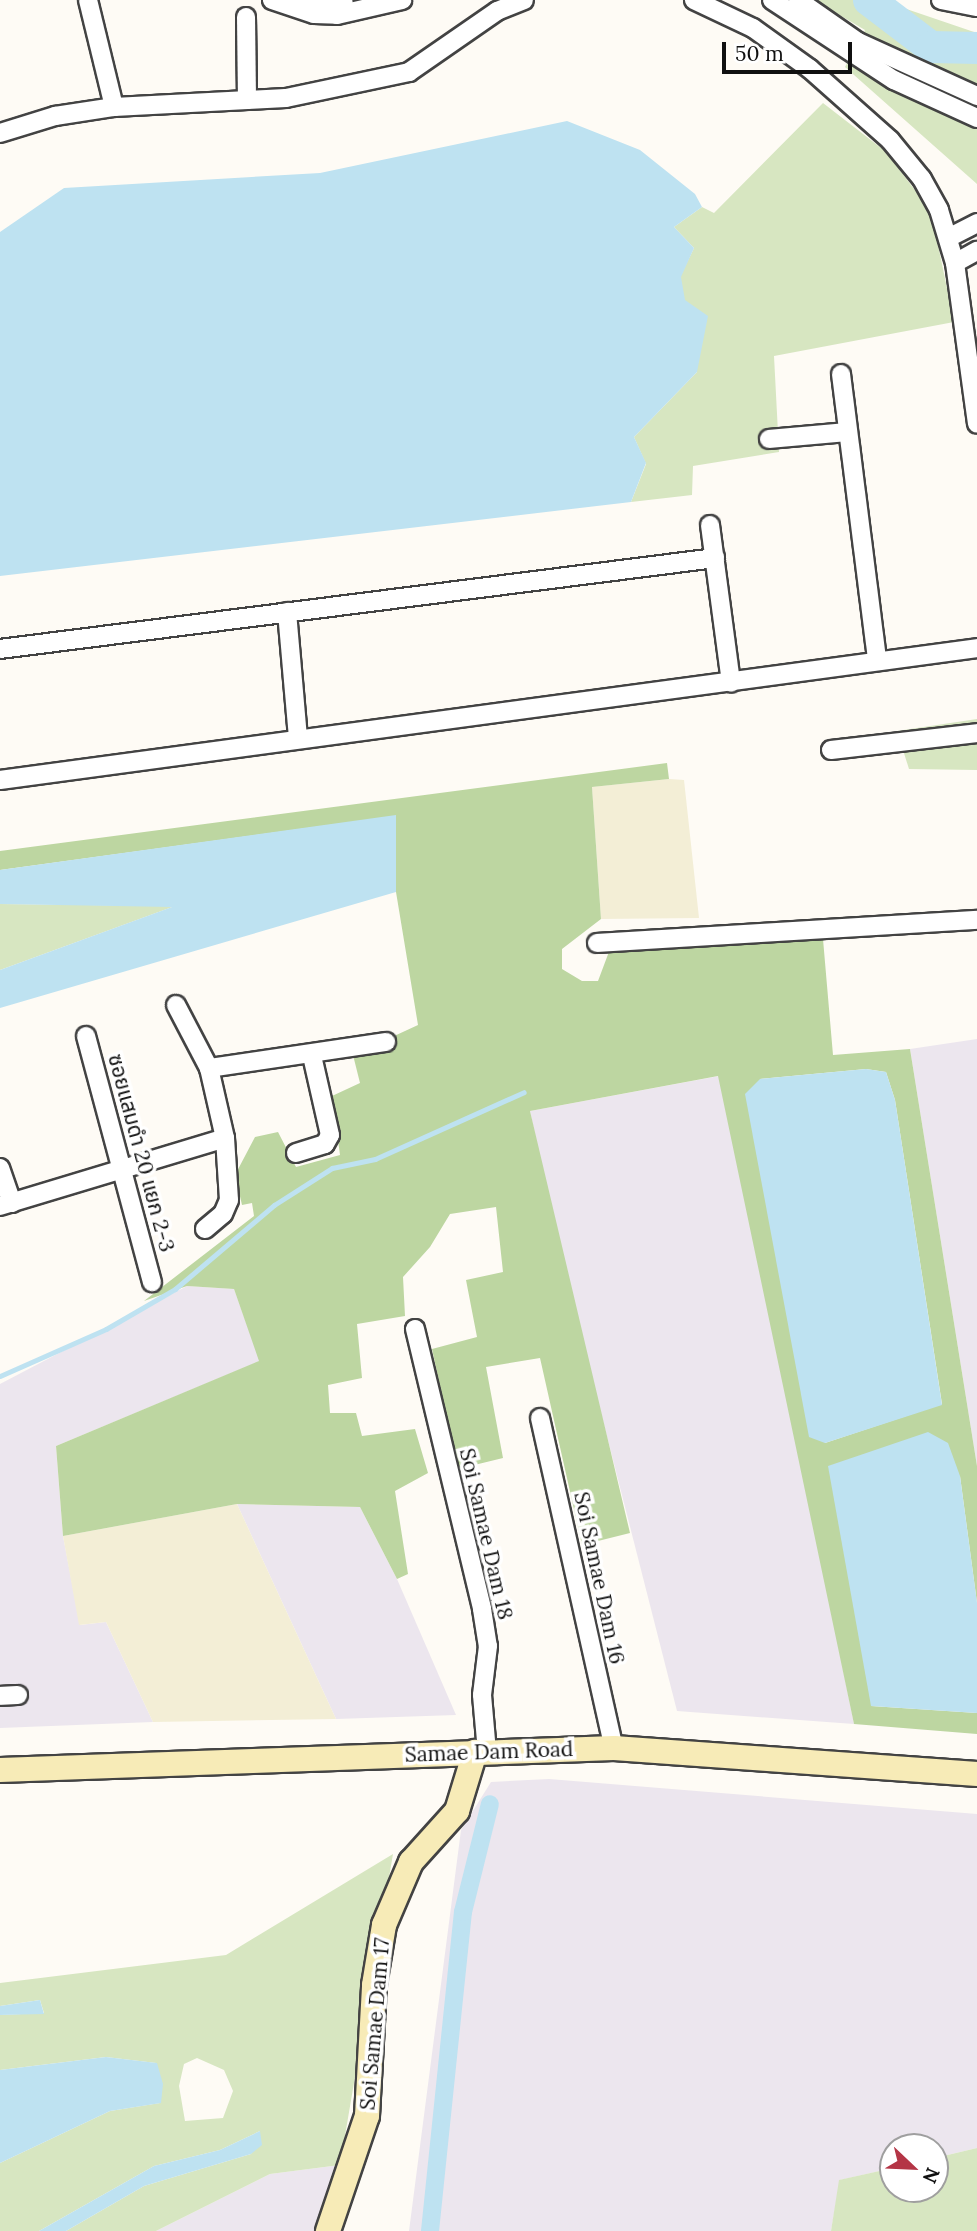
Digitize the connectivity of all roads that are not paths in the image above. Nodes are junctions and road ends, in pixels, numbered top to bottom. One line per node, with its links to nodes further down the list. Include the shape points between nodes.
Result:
1 (88, 0): 16 (street)
2 (272, 0): 10 (street)
3 (357, 0): 10 (street)
4 (402, 0): 10 (street, via 337,15)
5 (523, 0): 15 (street, via 497,11 409,72 286,98)
6 (694, 0): 20 (street, via 753,28 890,140 922,179)
7 (772, 0): 13 (street)
8 (798, 0): 13 (street)
9 (953, 1): 11 (street)
10 (303, 4)
11 (977, 6)
12 (246, 17): 15 (street)
13 (863, 52): 14 (street); 17 (street, via 894,80)
14 (977, 96)
15 (247, 100): 16 (street)
16 (114, 107): 18 (street, via 55,116)
17 (977, 118)
18 (0, 133)
19 (977, 223): 20 (street)
20 (948, 238): 22 (street)
21 (977, 251): 22 (street)
22 (955, 263): 24 (street)
23 (841, 374): 25 (street)
24 (977, 424)
25 (847, 432): 26 (street); 32 (street)
26 (769, 439)
27 (710, 525): 28 (street)
28 (715, 558): 29 (street); 33 (street)
29 (287, 612): 31 (street); 35 (street)
30 (977, 648): 32 (street)
31 (0, 649)
32 (877, 660): 33 (street)
33 (731, 683): 35 (street)
34 (977, 733): 36 (street)
35 (298, 739): 37 (street)
36 (831, 750)
37 (0, 780)
38 (977, 920): 39 (street)
39 (597, 943)
40 (176, 1006): 44 (street)
41 (86, 1036): 48 (street, ซอยแสมดำ 20 แยก 2-3)
42 (386, 1042): 43 (street)
43 (312, 1056): 44 (street); 46 (street, via 330,1135 325,1144)
44 (209, 1068): 45 (street)
45 (225, 1138): 48 (street); 50 (street, via 229,1200 223,1214)
46 (296, 1153)
47 (0, 1168): 49 (street)
48 (121, 1172): 49 (street); 51 (street, ซอยแสมดำ 20 แยก 2-3)
49 (6, 1205)
50 (205, 1229)
51 (152, 1282)
52 (415, 1329): 55 (street, Soi Samae Dam 18, via 488,1646)
53 (540, 1418): 54 (street, Soi Samae Dam 16)
54 (614, 1748): 55 (street, Samae Dam Road); 57 (street, Samae Dam Road)
55 (481, 1752): 56 (street, Samae Dam Road); 58 (street, Soi Samae Dam 17, via 457,1811 411,1862 384,1925 374,1985 367,2116)
56 (0, 1770)
57 (977, 1774)
58 (328, 2231)

